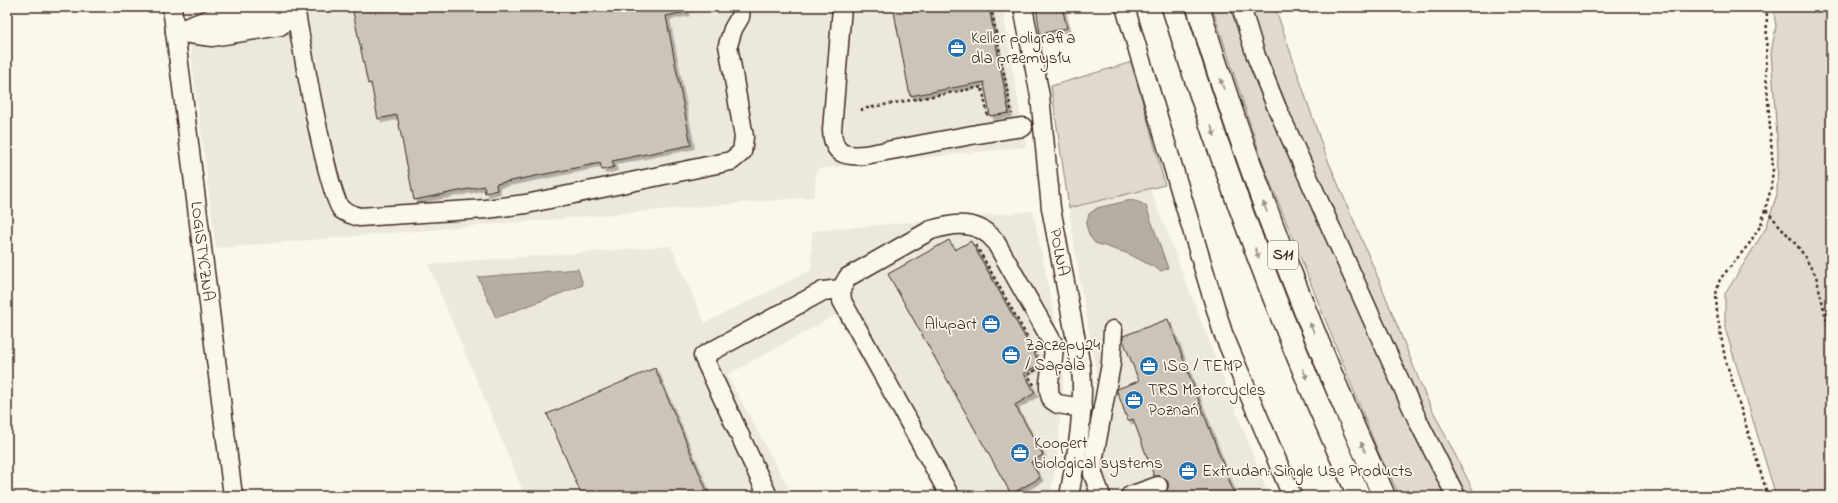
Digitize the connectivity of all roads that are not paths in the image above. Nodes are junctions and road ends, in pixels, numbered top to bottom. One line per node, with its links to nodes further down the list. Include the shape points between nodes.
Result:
1 (172, 7): 10 (street, LOGISTYCZNA)
2 (295, 7): 3 (street, via 326,165 336,200 342,210 359,217 478,210 526,204 730,161 742,152 744,137 728,45 740,17)
3 (741, 7)
4 (842, 7): 11 (street, via 832,130 833,142 843,154 865,155)
5 (1023, 7): 14 (street, POLNA, via 1040,96 1051,208 1080,362)
6 (1125, 7): 23 (street, via 1223,333)
7 (1173, 7): 15 (highway, S11, one-way to 15, via 1228,175 1279,311)
8 (1198, 7): 26 (highway, S11, one-way to 8, via 1338,392 1264,205)
9 (1241, 7): 27 (street, via 1256,56 1277,108 1415,414)
10 (175, 32): 10 (street, via 212,37 280,26 294,15 265,12 210,19); 17 (street, LOGISTYCZNA)
11 (1023, 128)
12 (841, 289): 14 (street, via 848,277 925,233 947,227 978,227 995,241 1053,343 1050,391 1052,400 1058,404); 18 (street, via 823,292 703,356); 19 (street, via 842,302)
13 (1113, 330): 21 (street, via 1111,364 1093,462 1093,474)
14 (1082, 408): 20 (street, POLNA)
15 (1331, 435): 24 (highway); 25 (highway, S11)
16 (1158, 486): 22 (street)
17 (233, 496)
18 (768, 496)
19 (950, 496)
20 (1069, 496)
21 (1101, 496)
22 (1130, 496)
23 (1292, 496)
24 (1346, 496)
25 (1359, 496)
26 (1384, 496)
27 (1456, 496)

